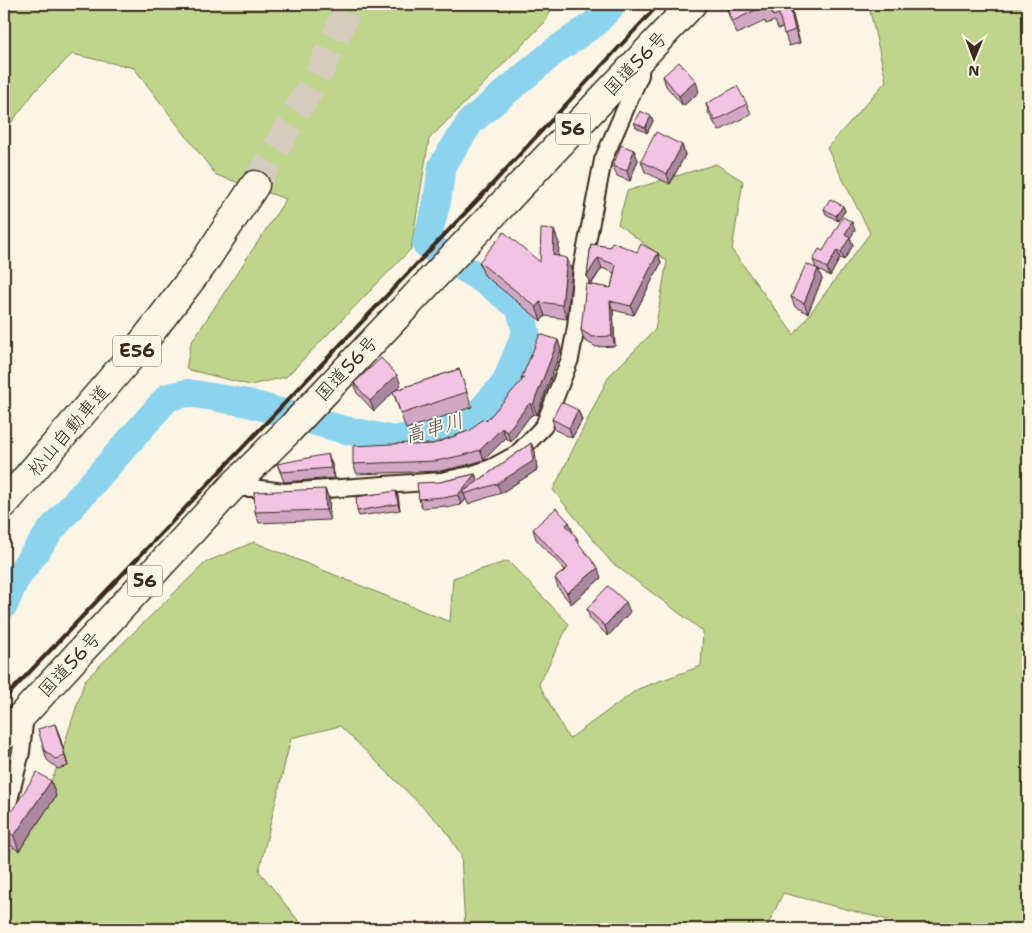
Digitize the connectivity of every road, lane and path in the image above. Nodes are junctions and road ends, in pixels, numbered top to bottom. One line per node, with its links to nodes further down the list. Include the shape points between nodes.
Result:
1 (692, 4): 2 (highway, 国道56号 / 56)
2 (641, 56): 4 (highway, 国道56号 / 56); 4 (street, via 640,74 603,160 582,268 570,360 544,426 517,454 491,468 441,481 284,492)
3 (255, 185): 5 (highway, 松山自動車道 / E56, via 203,264 140,346)
4 (231, 488): 6 (highway, 国道56号 / 56)
5 (4, 504)
6 (26, 711): 7 (highway, 国道56号 / 56); 8 (street, via 21,752)
7 (4, 735)
8 (4, 820)

